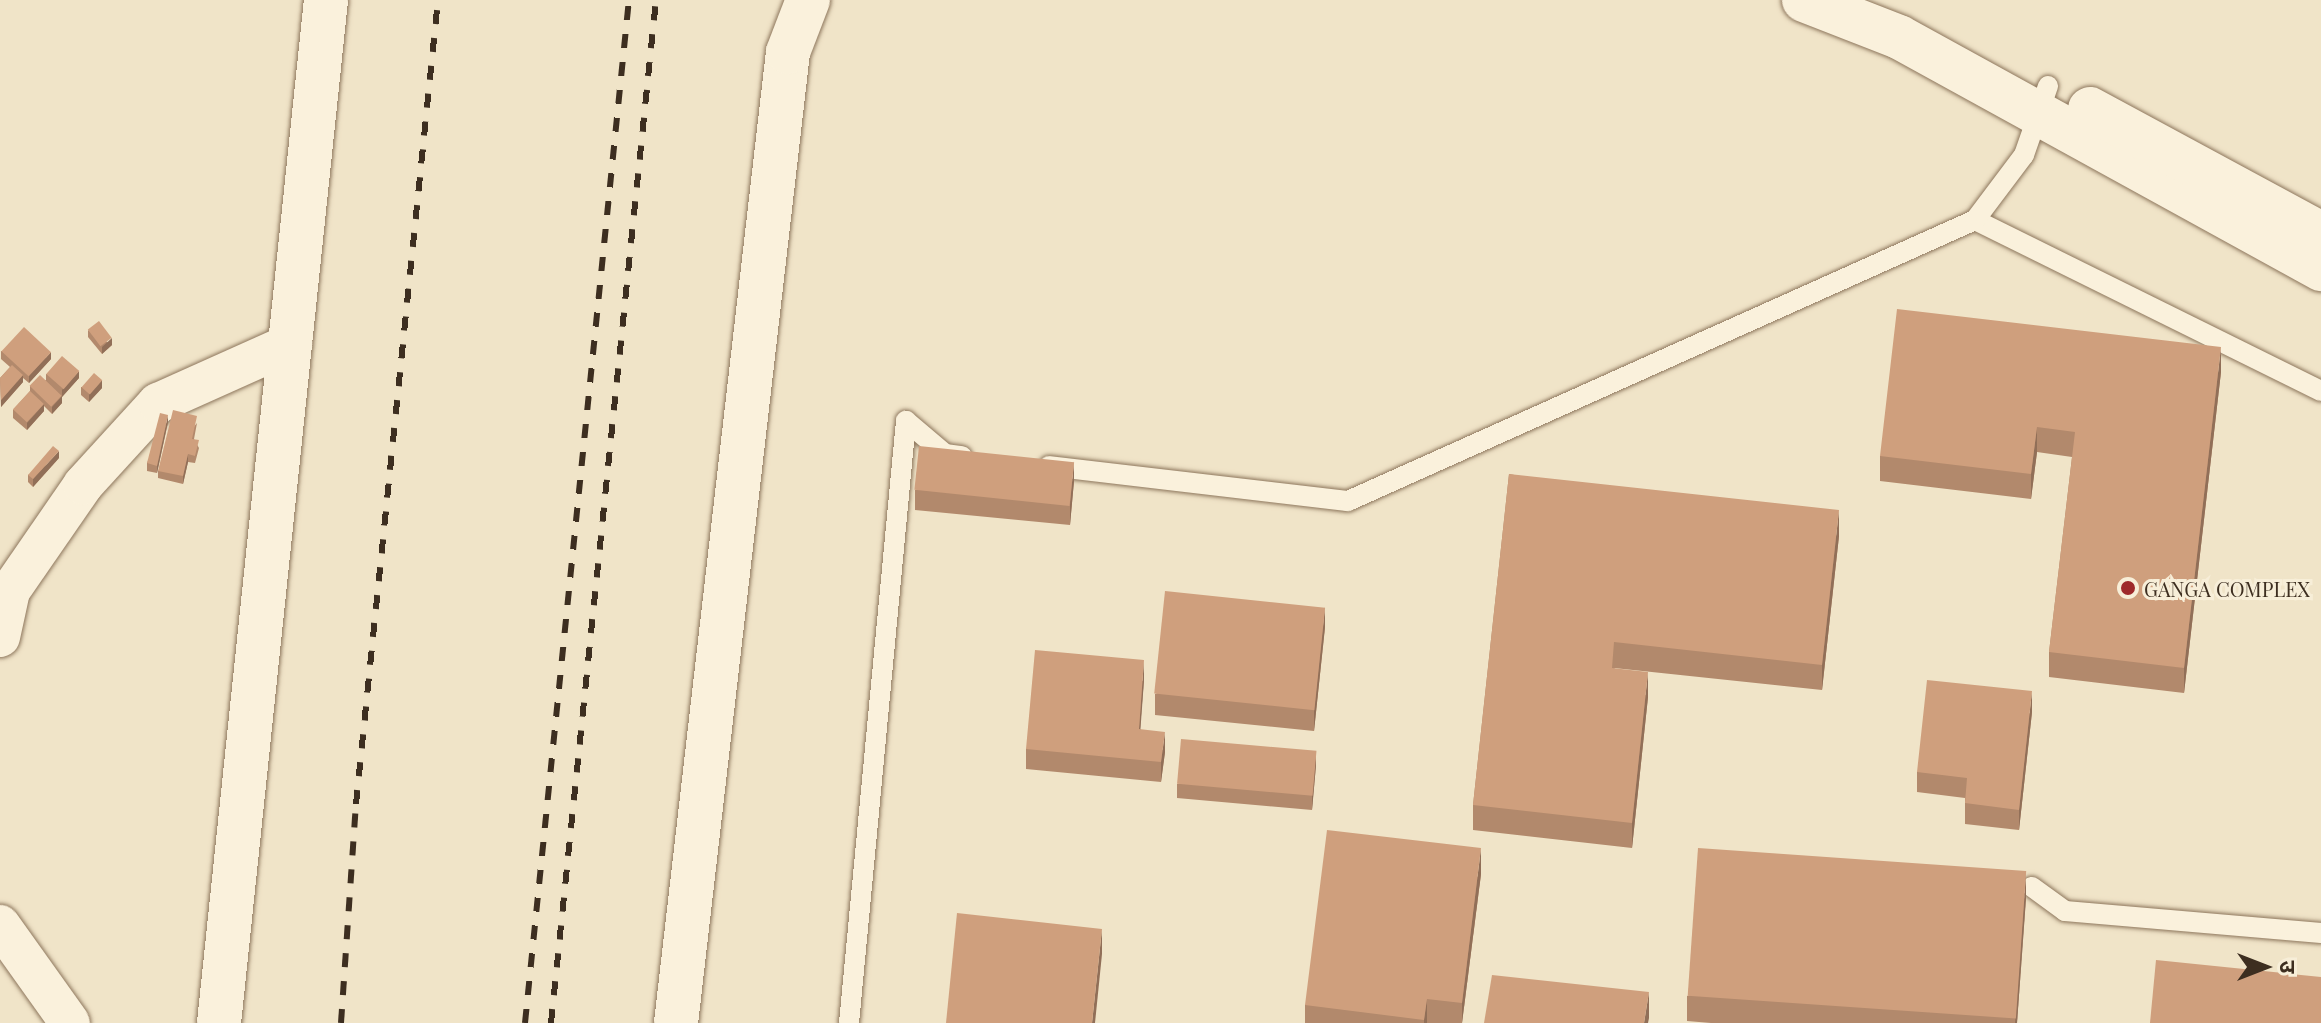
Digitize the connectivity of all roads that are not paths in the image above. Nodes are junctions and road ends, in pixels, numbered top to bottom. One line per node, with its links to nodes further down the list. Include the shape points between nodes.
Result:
1 (326, 0): 9 (street)
2 (808, 0): 19 (street, via 788,52)
3 (1804, 0): 5 (street)
4 (1882, 0): 5 (street)
5 (2044, 101): 6 (lane, via 2024,155); 7 (street); 8 (street)
6 (1975, 220): 10 (lane); 12 (lane, via 1348,501)
7 (2321, 234)
8 (2321, 269)
9 (292, 343): 13 (street, via 158,403 83,485 10,591); 18 (street)
10 (2321, 391)
11 (976, 457): 20 (lane, via 945,454 906,421)
12 (1023, 463)
13 (0, 637)
14 (2032, 887): 16 (lane, via 2065,911)
15 (0, 925): 17 (street)
16 (2321, 933)
17 (70, 1023)
18 (219, 1023)
19 (676, 1023)
20 (849, 1023)

